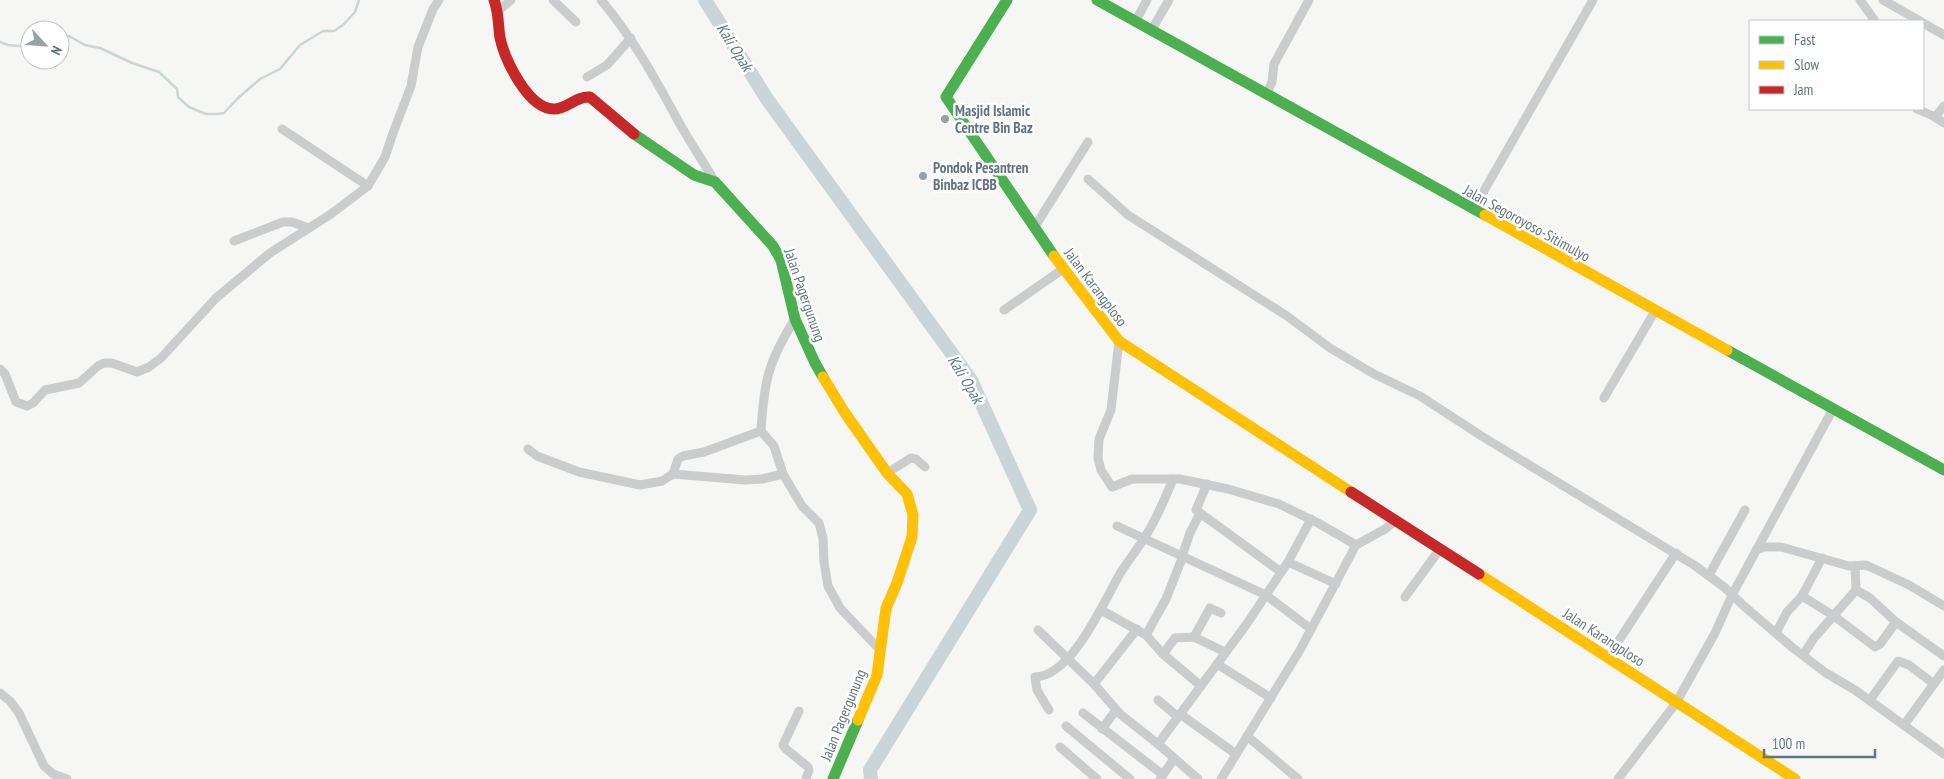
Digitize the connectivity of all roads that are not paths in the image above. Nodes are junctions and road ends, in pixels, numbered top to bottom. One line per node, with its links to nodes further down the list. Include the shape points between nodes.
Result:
1 (439, 0): 33 (street, via 418,47 411,86 386,157)
2 (511, 0): 14 (street)
3 (553, 0): 17 (street)
4 (601, 0): 22 (street)
5 (1006, 0): 36 (street, Jalan Karangploso, via 946,97)
6 (1096, 0): 18 (street, Jalan Segoroyoso-Sitimulyo)
7 (1147, 0): 18 (street)
8 (1169, 0): 20 (street)
9 (1309, 0): 24 (street, via 1274,64 1272,82)
10 (1860, 0): 15 (street)
11 (1883, 0): 13 (street)
12 (1591, 1): 34 (street)
13 (1895, 2): 16 (street)
14 (497, 5): 32 (street, Jalan Pagergunung, via 505,58 538,103 549,109 559,109 582,96 590,97 675,164)
15 (1873, 20)
16 (1918, 20)
17 (576, 22)
18 (1135, 22): 20 (street, Jalan Segoroyoso-Sitimulyo)
19 (1924, 24): 21 (street)
20 (1151, 31): 24 (street, Jalan Segoroyoso-Sitimulyo)
21 (1944, 35)
22 (631, 38): 23 (street, via 607,65); 32 (street)
23 (587, 77)
24 (1266, 95): 34 (street, Jalan Segoroyoso-Sitimulyo)
25 (1944, 106): 27 (street)
26 (1918, 110): 27 (street)
27 (1935, 117): 28 (street)
28 (1944, 123)
29 (282, 129): 33 (street)
30 (1088, 142): 36 (street)
31 (1088, 179): 64 (street, via 1128,215 1287,316 1330,348 1420,396)
32 (714, 182): 41 (street, Jalan Pagergunung, via 777,253)
33 (368, 186): 35 (street)
34 (1473, 210): 40 (street, Jalan Segoroyoso-Sitimulyo)
35 (309, 228): 37 (street, via 283,222); 43 (street, via 270,253 216,298 149,368 137,372 104,363 79,383 45,390 27,406 16,402)
36 (1034, 228): 38 (street, Jalan Karangploso)
37 (234, 241)
38 (1063, 268): 39 (street); 42 (street, Jalan Karangploso)
39 (1004, 310)
40 (1655, 311): 44 (street); 45 (street, Jalan Segoroyoso-Sitimulyo)
41 (795, 319): 46 (street, via 771,361 764,386); 50 (street, Jalan Pagergunung, via 815,363)
42 (1119, 341): 53 (street, via 1111,410 1099,439 1098,458 1102,470 1112,488 1132,479); 58 (street, Jalan Karangploso)
43 (0, 369)
44 (1604, 398)
45 (1833, 409): 49 (street, Jalan Segoroyoso-Sitimulyo); 63 (street)
46 (760, 431): 51 (street, via 704,452 683,456 678,459); 52 (street, via 774,446)
47 (528, 449): 51 (street, via 537,456 579,472 640,485 662,481)
48 (925, 467): 50 (street, via 910,458)
49 (1944, 470)
50 (887, 473): 88 (street, Jalan Pagergunung, via 907,494 913,515 912,537 886,608)
51 (673, 474): 52 (street, via 745,480)
52 (783, 474): 88 (street, via 802,506 819,523 824,538 828,586 840,608)
53 (1173, 479): 54 (street); 60 (street)
54 (1207, 484): 56 (street, via 1196,510); 57 (street, via 1279,504)
55 (1746, 510): 70 (street)
56 (1200, 514): 65 (street); 69 (street)
57 (1311, 519): 61 (street); 67 (street)
58 (1395, 521): 61 (street); 62 (street, Jalan Karangploso)
59 (1117, 526): 60 (street)
60 (1143, 539): 65 (street); 78 (street)
61 (1356, 546): 71 (street)
62 (1440, 549): 76 (street); 94 (street, Jalan Karangploso)
63 (1756, 550): 66 (street, via 1782,547); 74 (street)
64 (1676, 553): 70 (street); 94 (street)
65 (1182, 556): 73 (street); 86 (street, via 1166,599)
66 (1822, 558): 68 (street); 75 (street)
67 (1288, 562): 69 (street); 71 (street)
68 (1855, 566): 72 (street); 77 (street, via 1866,564 1873,567)
69 (1281, 572): 73 (street)
70 (1709, 575): 74 (street)
71 (1336, 584): 83 (street)
72 (1856, 590): 80 (street); 81 (street)
73 (1266, 595): 83 (street); 89 (street)
74 (1732, 595): 85 (street); 104 (street)
75 (1802, 596): 80 (street); 85 (street)
76 (1405, 597)
77 (1944, 606)
78 (1100, 610): 82 (street); 93 (street, via 1083,640)
79 (1221, 613): 87 (street, via 1210,608)
80 (1834, 616): 81 (street, via 1875,648); 91 (street)
81 (1896, 622): 92 (street)
82 (1137, 629): 86 (street); 97 (street)
83 (1311, 629): 101 (street)
84 (1038, 630): 93 (street)
85 (1776, 633): 91 (street)
86 (1146, 635): 90 (street)
87 (1194, 637): 89 (street); 90 (street, via 1175,638)
88 (880, 650): 122 (street, Jalan Pagergunung, via 877,675)
89 (1225, 652): 95 (street)
90 (1163, 654): 99 (street)
91 (1803, 655): 103 (street)
92 (1944, 656)
93 (1067, 658): 97 (street); 105 (street, via 1046,675 1035,677 1037,690)
94 (1608, 658): 104 (street, Jalan Karangploso)
95 (1217, 664): 99 (street); 101 (street)
96 (1944, 670): 98 (street)
97 (1094, 684): 106 (street)
98 (1934, 684): 103 (street, via 1909,665 1898,661); 110 (street)
99 (1200, 686): 109 (street)
100 (0, 693): 120 (street, via 19,713 44,766 53,774)
101 (1271, 698): 113 (street)
102 (1158, 700): 109 (street)
103 (1870, 700): 110 (street)
104 (1676, 703): 128 (street); 129 (street, Jalan Karangploso)
105 (1049, 710)
106 (1116, 710): 112 (street); 114 (street)
107 (799, 711): 121 (street, via 783,745 808,767)
108 (1082, 713): 112 (street)
109 (1179, 715): 114 (street); 116 (street)
110 (1904, 725): 117 (street)
111 (1066, 726): 124 (street)
112 (1102, 729): 119 (street)
113 (1247, 736): 116 (street); 127 (street)
114 (1158, 744): 118 (street)
115 (1060, 746): 123 (street)
116 (1236, 754): 126 (street)
117 (1944, 754)
118 (1174, 759): 119 (street); 125 (street)
119 (1161, 777)
120 (67, 779)
121 (806, 779)
122 (834, 779)
123 (1097, 779)
124 (1130, 779)
125 (1198, 779)
126 (1221, 779)
127 (1298, 779)
128 (1618, 779)
129 (1796, 779)

